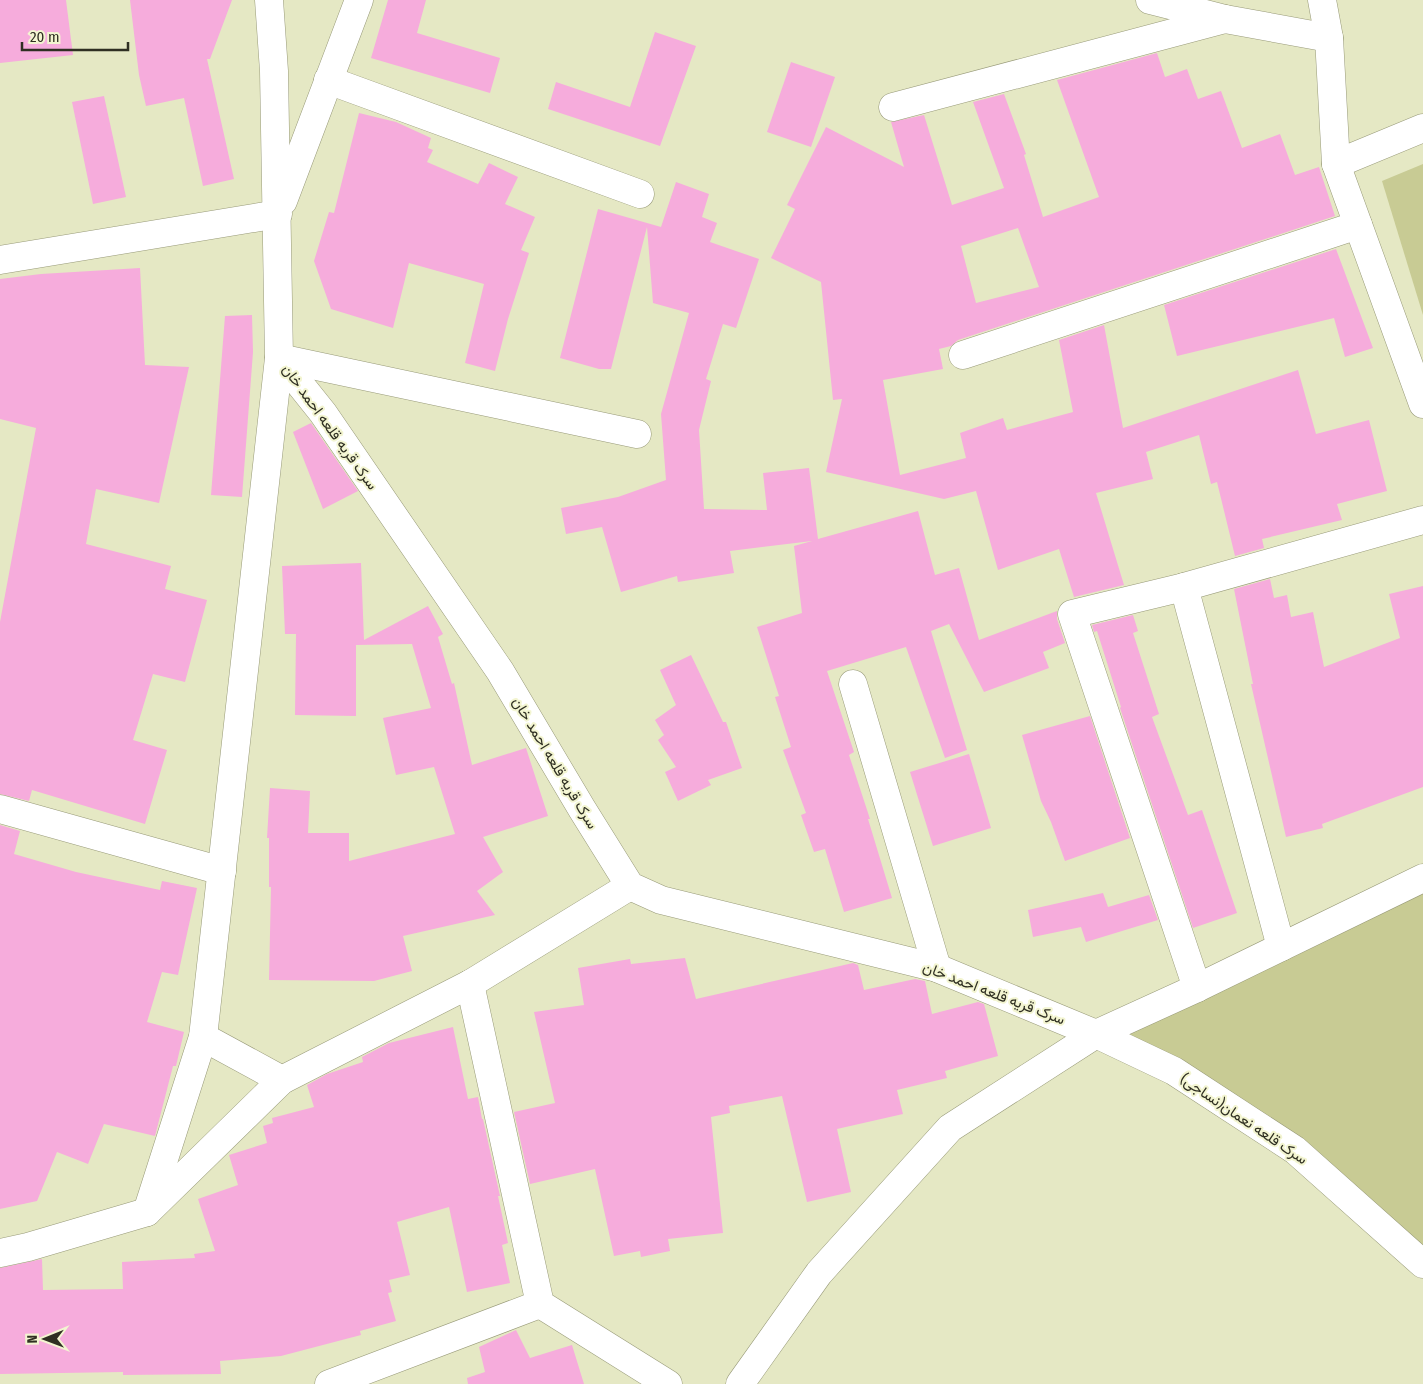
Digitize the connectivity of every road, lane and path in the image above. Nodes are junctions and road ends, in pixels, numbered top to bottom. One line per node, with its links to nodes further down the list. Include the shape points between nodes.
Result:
1 (268, 0): 12 (street, سرک قریه قلعه احمد خان, via 274,71)
2 (358, 0): 7 (street, سرک قریه قلعه احمد خان)
3 (1150, 0): 5 (street)
4 (1322, 0): 6 (street)
5 (1224, 19): 6 (street); 8 (street)
6 (1329, 38): 10 (street)
7 (328, 80): 11 (street); 12 (street, سرک قریه قلعه احمد خان)
8 (893, 107)
9 (1423, 128): 10 (street)
10 (1336, 164): 13 (street)
11 (640, 194)
12 (278, 214): 14 (street); 16 (street, سرک قریه قلعه احمد خان)
13 (1358, 225): 15 (street); 17 (street)
14 (0, 260)
15 (963, 355)
16 (279, 358): 18 (street); 23 (street); 25 (street, سرک قریه قلعه احمد خان, via 323,413 500,671)
17 (1423, 404)
18 (637, 434)
19 (1423, 520): 20 (street)
20 (1184, 587): 26 (street); 29 (street, via 1072,614)
21 (853, 684): 27 (street)
22 (0, 809): 23 (street)
23 (222, 871): 31 (street)
24 (1423, 878): 26 (street)
25 (630, 886): 27 (street, سرک قریه قلعه احمد خان, via 661,900); 28 (street)
26 (1281, 946): 29 (street)
27 (936, 968): 30 (street, سرک قریه قلعه احمد خان)
28 (470, 984): 32 (street); 36 (street)
29 (1198, 988): 30 (street)
30 (1096, 1034): 35 (street, سرک قلعه نعمان(نساجی), via 1174,1071 1295,1150); 39 (street, via 950,1128 819,1273)
31 (203, 1037): 32 (street); 33 (street)
32 (282, 1080): 33 (street)
33 (147, 1212): 34 (street)
34 (0, 1253)
35 (1423, 1264)
36 (540, 1304): 37 (street); 38 (street)
37 (329, 1384)
38 (668, 1384)
39 (740, 1384)

